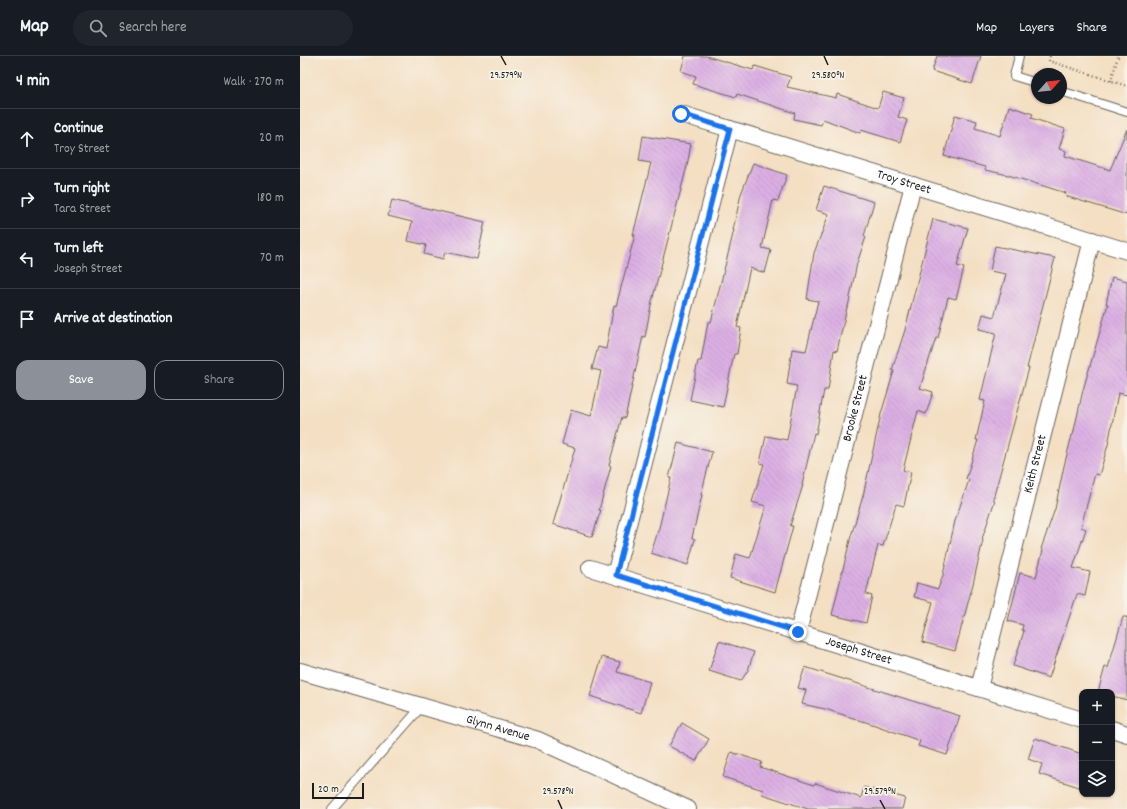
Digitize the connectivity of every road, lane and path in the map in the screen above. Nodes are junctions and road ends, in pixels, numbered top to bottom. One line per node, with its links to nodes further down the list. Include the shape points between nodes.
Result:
1 (1019, 56): 5 (lane, via 1014,76)
2 (1050, 56): 4 (path, via 1049,61)
3 (1118, 56): 4 (path)
4 (1111, 80): 6 (path)
5 (1031, 81)
6 (1127, 86)
7 (1067, 93): 8 (lane)
8 (1127, 112)
9 (681, 114): 10 (street, Troy Street)
10 (730, 129): 11 (street, Troy Street); 15 (street)
11 (913, 185): 12 (street, Troy Street); 16 (street, Brooke Street)
12 (1092, 240): 13 (street, Troy Street); 18 (street, Keith Street)
13 (1127, 251)
14 (590, 568): 15 (street, Joseph Street)
15 (616, 575): 16 (street, Joseph Street)
16 (798, 632): 18 (street, Joseph Street)
17 (300, 671): 19 (street, Glynn Avenue)
18 (979, 688): 20 (street, Joseph Street)
19 (423, 705): 23 (lane); 24 (street, Glynn Avenue, via 538,740)
20 (1079, 719)
21 (1115, 730): 22 (street)
22 (1127, 734)
23 (332, 809)
24 (688, 809)

